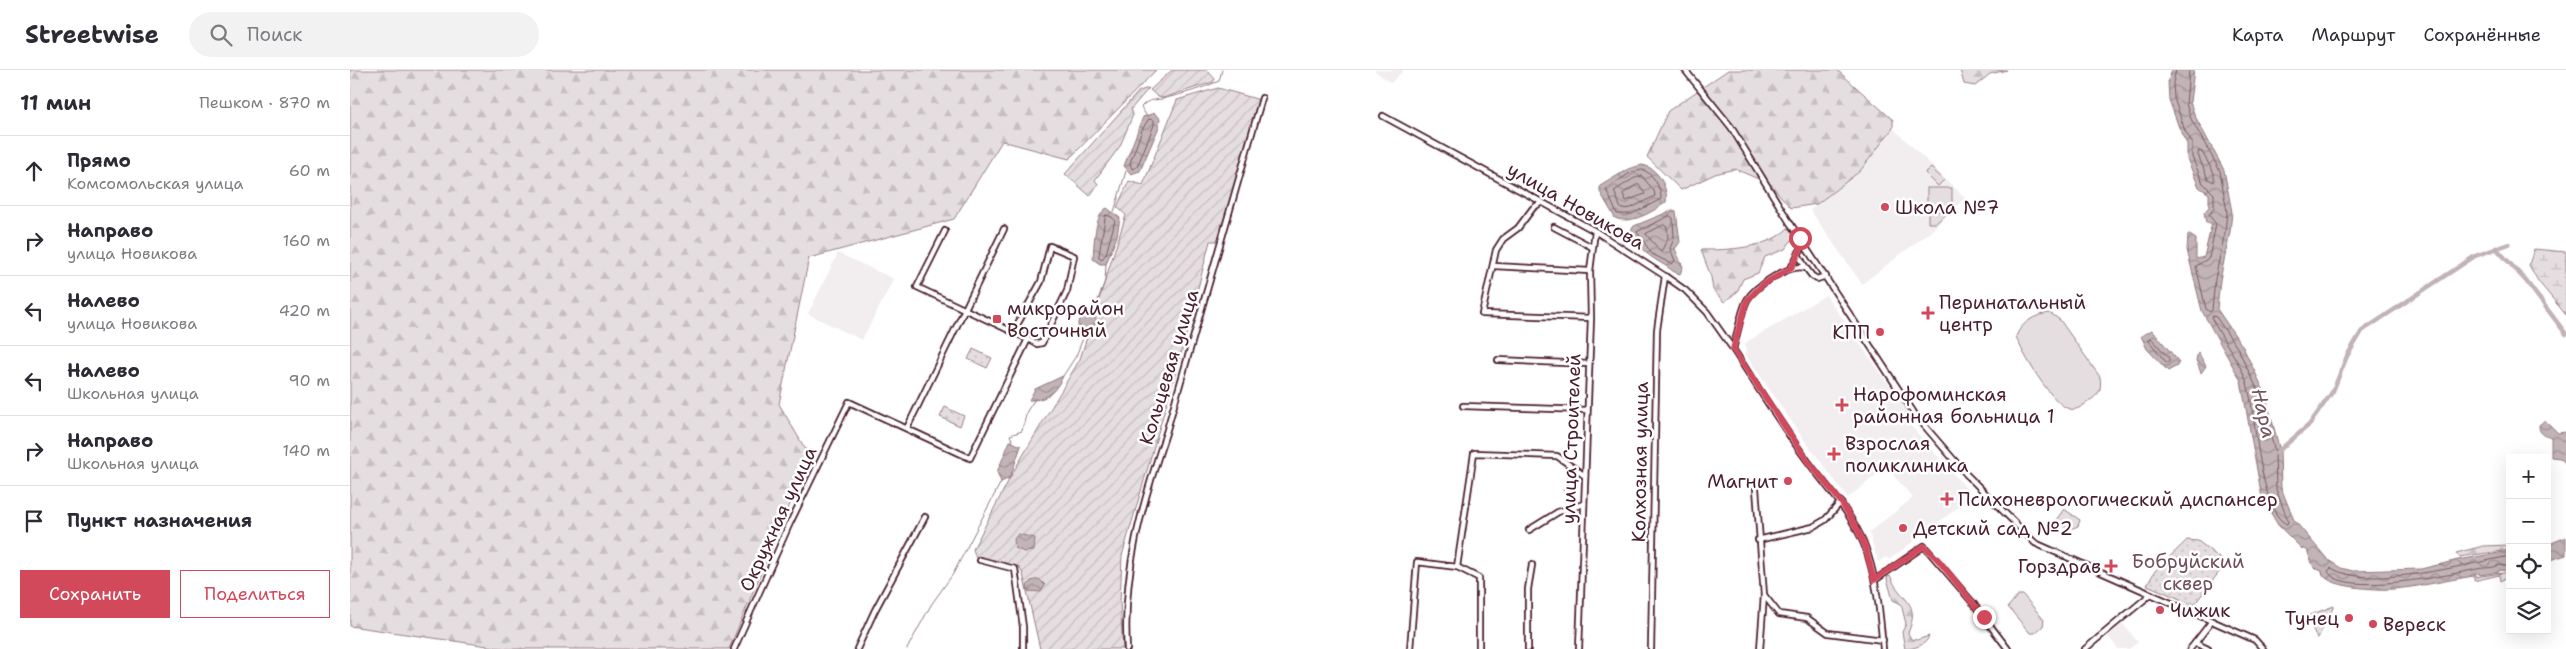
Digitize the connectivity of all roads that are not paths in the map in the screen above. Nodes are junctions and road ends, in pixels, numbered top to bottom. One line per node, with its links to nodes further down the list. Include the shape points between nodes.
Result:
1 (1685, 70): 9 (street, via 1732,127)
2 (1262, 98): 47 (street, Кольцевая улица, via 1130,556)
3 (1383, 116): 4 (street, улица Новикова)
4 (1542, 202): 8 (street, улица Новикова); 12 (street, via 1533,208 1518,228 1502,239 1496,250)
5 (1554, 227): 10 (street)
6 (1004, 230): 18 (street)
7 (945, 231): 18 (street, via 918,287)
8 (1595, 231): 10 (street, улица Строителей); 16 (street, улица Новикова)
9 (1806, 245): 11 (street); 17 (street)
10 (1592, 247): 15 (street, улица Строителей)
11 (1798, 254): 13 (street); 14 (street)
12 (1494, 266): 15 (street); 19 (street, via 1482,314)
13 (1791, 268): 14 (street); 22 (street, via 1763,284 1747,300)
14 (1806, 268): 17 (street, via 1817,279)
15 (1590, 271): 19 (street, улица Строителей)
16 (1665, 276): 22 (street, улица Новикова, via 1707,312); 52 (street, Колхозная улица, via 1657,330)
17 (1826, 276): 39 (street, via 1916,416 2029,539)
18 (965, 310): 20 (street); 27 (street)
19 (1591, 318): 24 (street, улица Строителей)
20 (1013, 332): 21 (street); 21 (street, via 1041,282 1050,246 1074,256 1067,291 1042,343 1036,344)
21 (1028, 339): 27 (street, via 970,458)
22 (1733, 349): 30 (street, улица Новикова, via 1807,460)
23 (1498, 360): 24 (street)
24 (1588, 364): 26 (street, улица Строителей)
25 (1463, 406): 26 (street)
26 (1587, 410): 28 (street, улица Строителей)
27 (907, 428): 44 (street, Окружная улица, via 849,402)
28 (1585, 476): 31 (street, улица Строителей); 37 (street, via 1557,456 1474,453)
29 (1756, 488): 34 (street)
30 (1841, 502): 34 (street, via 1813,527); 38 (street, улица Новикова, via 1865,546)
31 (1584, 504): 33 (street, via 1558,512); 51 (street, улица Строителей)
32 (925, 517): 45 (street)
33 (1529, 530)
34 (1758, 540): 40 (street)
35 (980, 560): 46 (street, via 1015,569)
36 (1532, 565): 50 (street, via 1528,589)
37 (1457, 567): 48 (street, via 1417,562); 49 (street, via 1479,578)
38 (1874, 580): 42 (street, улица Новикова); 55 (street, via 1924,546)
39 (2151, 594): 41 (street); 56 (street)
40 (1764, 595): 42 (street, via 1779,614 1807,618 1828,633); 53 (street)
41 (2212, 622): 43 (street); 59 (street, via 2255,640)
42 (1882, 640): 54 (street, улица Новикова)
43 (2195, 643): 57 (street); 58 (street)
44 (734, 649)
45 (857, 649)
46 (1023, 649)
47 (1127, 649)
48 (1410, 649)
49 (1479, 649)
50 (1528, 649)
51 (1579, 649)
52 (1651, 649)
53 (1760, 649)
54 (1884, 649)
55 (2008, 649)
56 (2085, 649)
57 (2190, 649)
58 (2208, 649)
59 (2263, 649)

